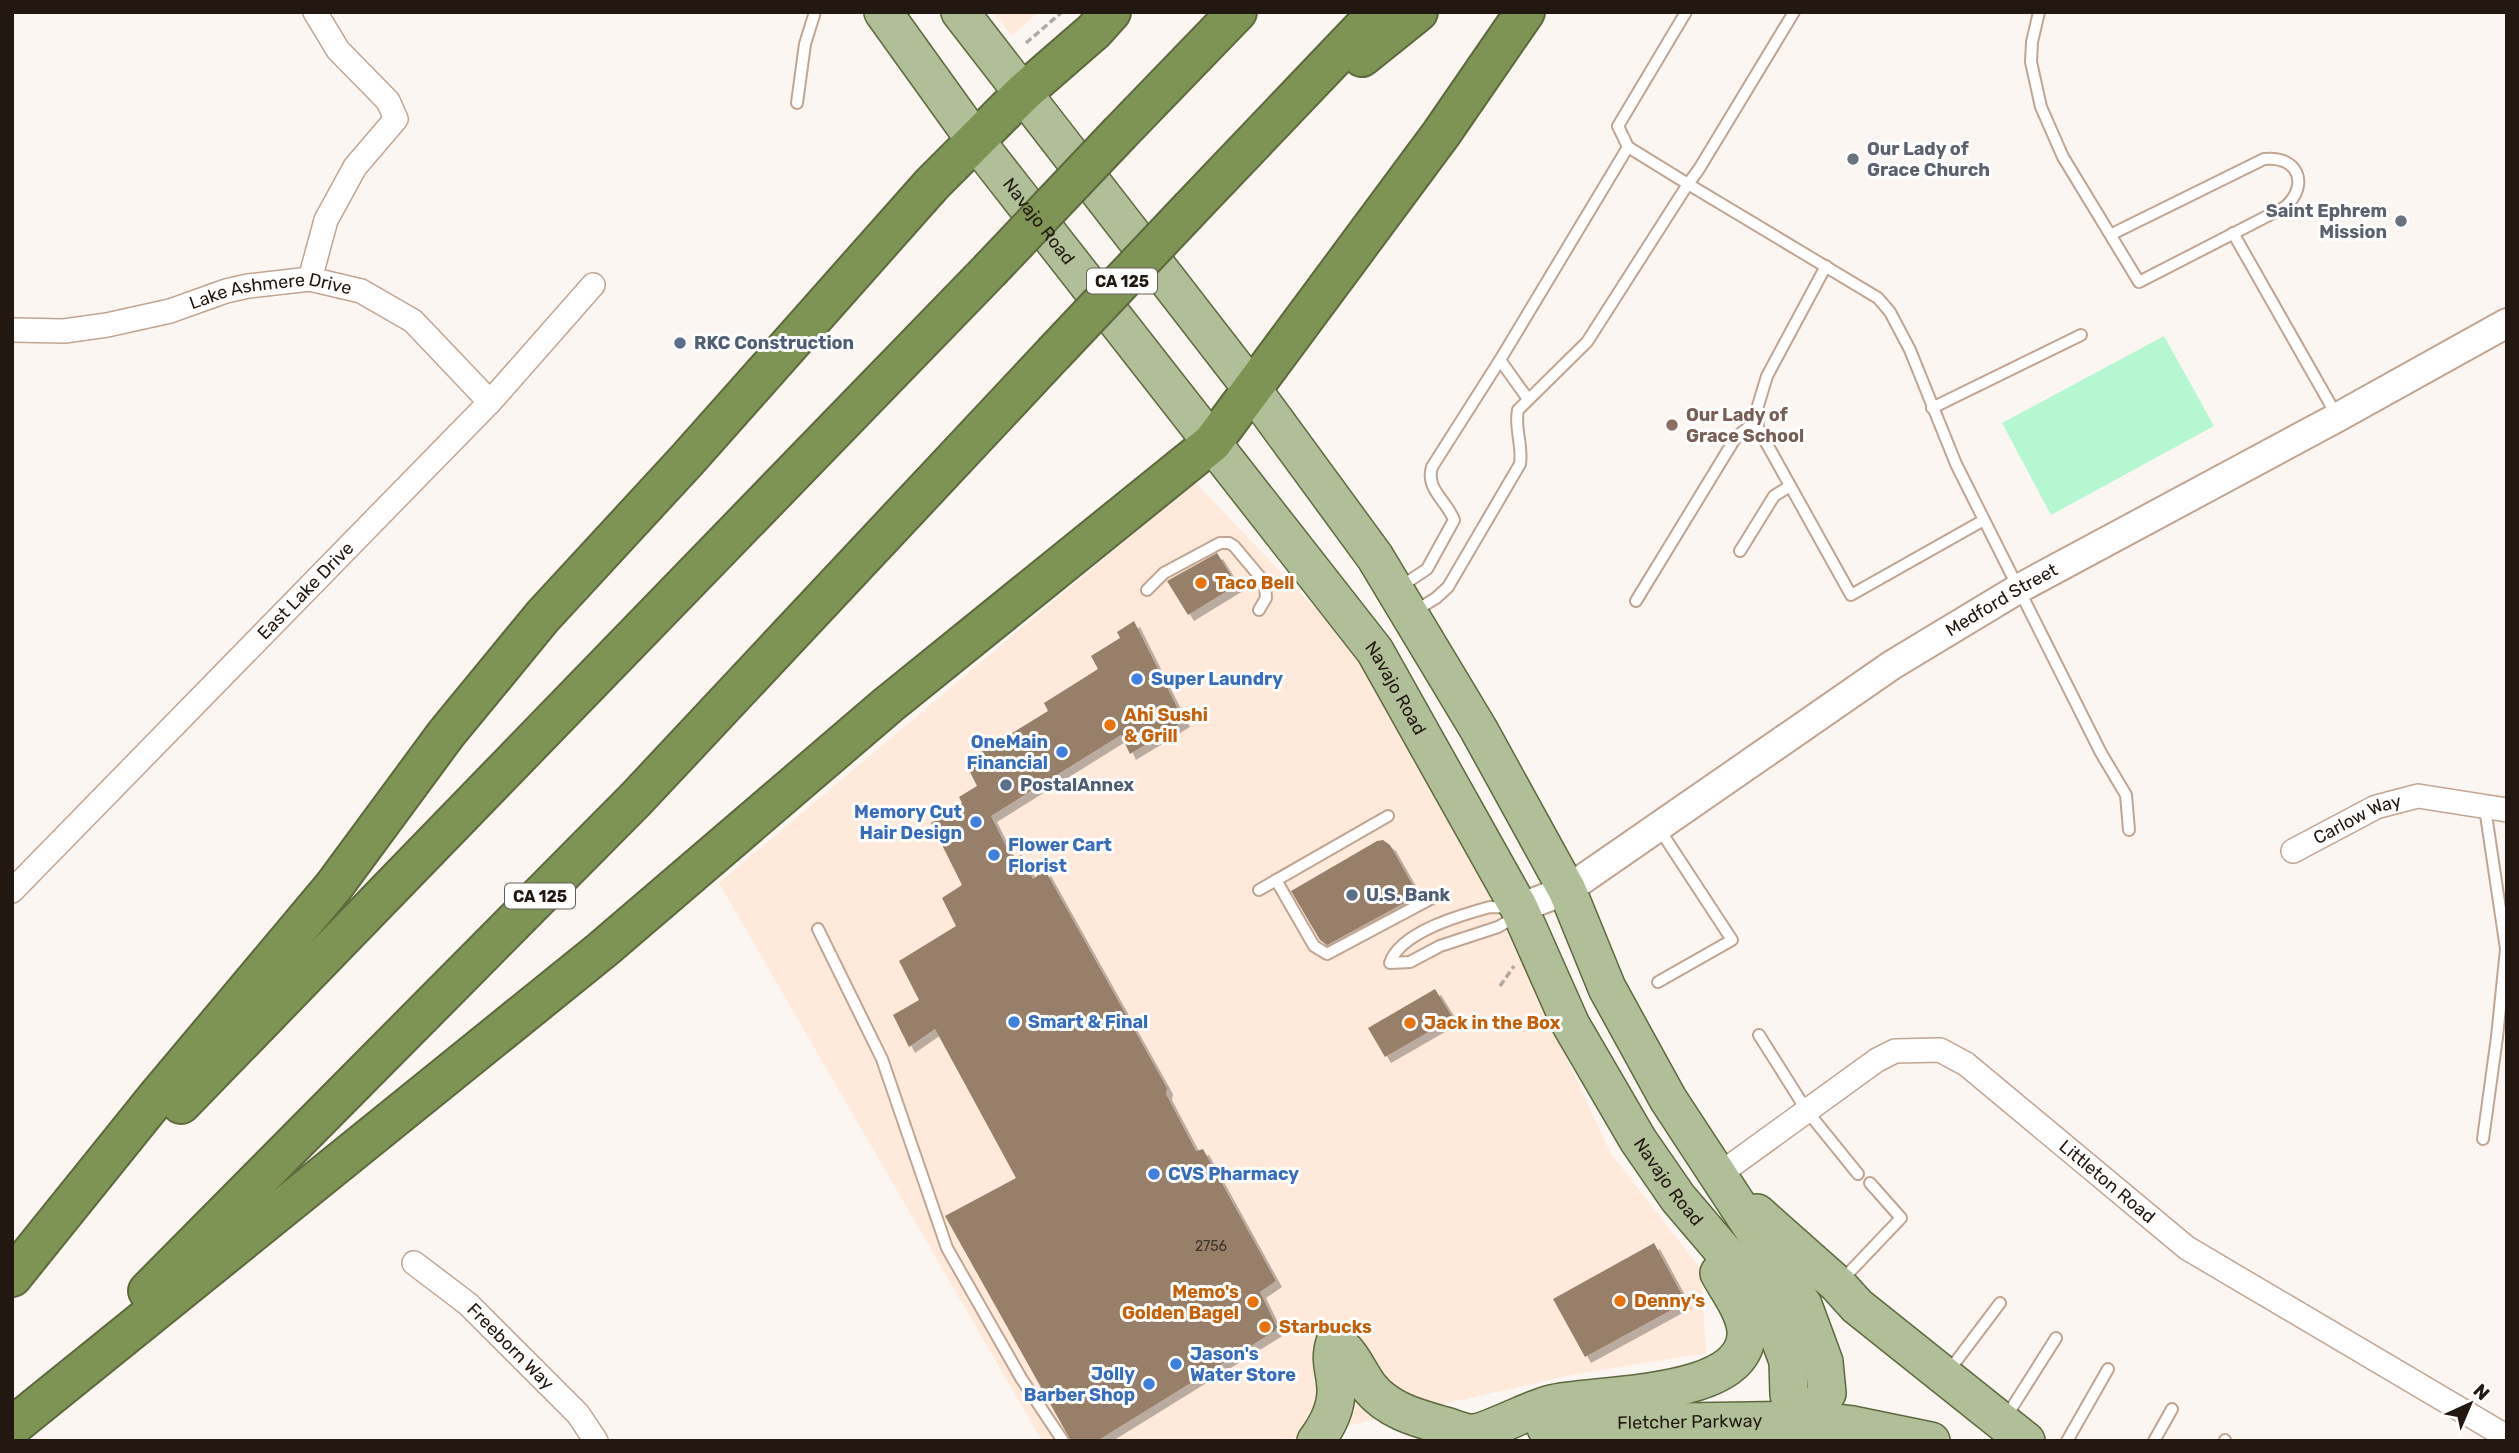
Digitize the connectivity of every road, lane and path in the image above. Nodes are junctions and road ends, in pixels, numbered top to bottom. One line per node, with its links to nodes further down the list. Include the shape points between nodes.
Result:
1 (314, 12): 26 (street, via 338,50 388,101 396,120 355,167 326,220)
2 (815, 12): 17 (lane, via 805,44)
3 (883, 12): 19 (main road, Navajo Road)
4 (960, 12): 16 (main road)
5 (1062, 12): 15 (path)
6 (1111, 12): 16 (highway)
7 (1215, 12): 18 (highway)
8 (1237, 12): 18 (highway)
9 (1378, 12): 21 (highway, CA 125)
10 (1418, 12): 21 (highway)
11 (1525, 12): 32 (highway, via 1441,134)
12 (1686, 12): 20 (lane, via 1618,126)
13 (1794, 12): 22 (lane)
14 (2039, 12): 24 (lane, via 2031,61 2041,107 2063,157)
15 (1026, 43)
16 (1024, 92): 19 (highway); 32 (main road)
17 (797, 103)
18 (1120, 133): 70 (highway, bridge)
19 (975, 140): 38 (main road, Navajo Road); 70 (highway, via 543,616 446,734 334,886)
20 (1628, 147): 22 (lane); 31 (lane)
21 (1241, 156): 77 (highway, CA 125, bridge, via 636,799)
22 (1688, 184): 25 (lane); 33 (lane, via 1587,342)
23 (2233, 233): 24 (lane, via 2139,282); 24 (lane, via 2294,200 2300,186 2291,165 2277,158 2264,159); 36 (lane)
24 (2112, 234)
25 (1826, 266): 35 (lane, via 1885,304 1910,350); 37 (lane, via 1767,376)
26 (310, 279): 29 (street, Lake Ashmere Drive, via 248,286 107,325 64,331); 34 (street, Lake Ashmere Drive, via 361,291 413,321)
27 (593, 285): 34 (street, East Lake Drive)
28 (2507, 323): 36 (street, Medford Street)
29 (12, 330)
30 (2081, 335): 35 (lane)
31 (1500, 360): 33 (lane); 45 (lane, via 1432,467 1432,485 1454,520)
32 (1252, 389): 38 (highway); 45 (main road)
33 (1528, 399): 45 (lane, via 1518,410 1516,421 1520,464 1448,586 1436,598)
34 (490, 402): 55 (street, East Lake Drive)
35 (1932, 408): 40 (lane)
36 (2338, 417): 42 (street, Medford Street)
37 (1758, 420): 39 (lane); 44 (lane, via 1736,437)
38 (1212, 443): 57 (main road, Navajo Road, via 1375,651); 77 (highway, via 888,705 603,950)
39 (1790, 486): 40 (lane, via 1851,595); 41 (lane, via 1774,496)
40 (1984, 520): 42 (lane)
41 (1740, 551)
42 (2018, 589): 49 (street, Medford Street, via 1892,664); 50 (lane, via 2126,795)
43 (1147, 590): 46 (lane, via 1164,573 1229,542 1265,583 1266,598)
44 (1636, 601)
45 (1403, 602): 54 (main road)
46 (1258, 610)
47 (2496, 809): 51 (street, Carlow Way, via 2418,796 2376,807); 64 (lane, via 2506,949)
48 (1388, 816): 52 (lane)
49 (1658, 827): 54 (street, Medford Street); 60 (lane, via 1732,940)
50 (2129, 830)
51 (2293, 851)
52 (1276, 880): 53 (lane); 56 (lane, via 1314,946 1327,954)
53 (1259, 890)
54 (1567, 890): 57 (street, Medford Street); 66 (main road, via 1607,988)
55 (12, 891)
56 (1434, 897)
57 (1519, 908): 57 (lane, via 1490,907 1447,921 1400,947 1390,963 1410,962 1440,946 1498,927); 68 (main road, Navajo Road, via 1570,1025)
58 (818, 929): 83 (lane, via 882,1059 947,1248 1021,1378)
59 (1515, 965): 61 (path)
60 (1658, 982)
61 (1500, 986)
62 (1759, 1035): 63 (lane)
63 (1807, 1111): 65 (lane); 66 (street, Littleton Road); 81 (street, Littleton Road, via 1895,1051 1940,1050 1966,1064 2187,1248)
64 (2483, 1139)
65 (1858, 1174)
66 (1717, 1176): 71 (main road); 78 (main road, via 1803,1305 1824,1362 1827,1393)
67 (1870, 1183): 71 (lane, via 1901,1218)
68 (1678, 1198): 78 (main road, Navajo Road, via 1768,1307 1788,1361 1789,1395); 80 (main road, via 1742,1315 1746,1332 1735,1360 1709,1377 1662,1391 1551,1403)
69 (414, 1263): 82 (street, Freeborn Way, via 468,1304 578,1414)
70 (12, 1278)
71 (1838, 1285): 75 (main road)
72 (2000, 1303): 75 (lane)
73 (2056, 1338): 79 (lane)
74 (2108, 1369): 86 (lane)
75 (1944, 1377): 79 (main road)
76 (2172, 1409): 87 (lane)
77 (13, 1426)
78 (1804, 1431): 80 (main road, Fletcher Parkway, via 1618,1423); 85 (main road, Fletcher Parkway, via 1853,1425)
79 (2014, 1431)
80 (1459, 1437): 84 (main road, Fletcher Parkway, via 1379,1398 1353,1359 1335,1342 1331,1356 1335,1401 1332,1416)
81 (2507, 1437)
82 (597, 1441)
83 (1063, 1441)
84 (1316, 1441)
85 (1931, 1441)
86 (2067, 1441)
87 (2154, 1441)

